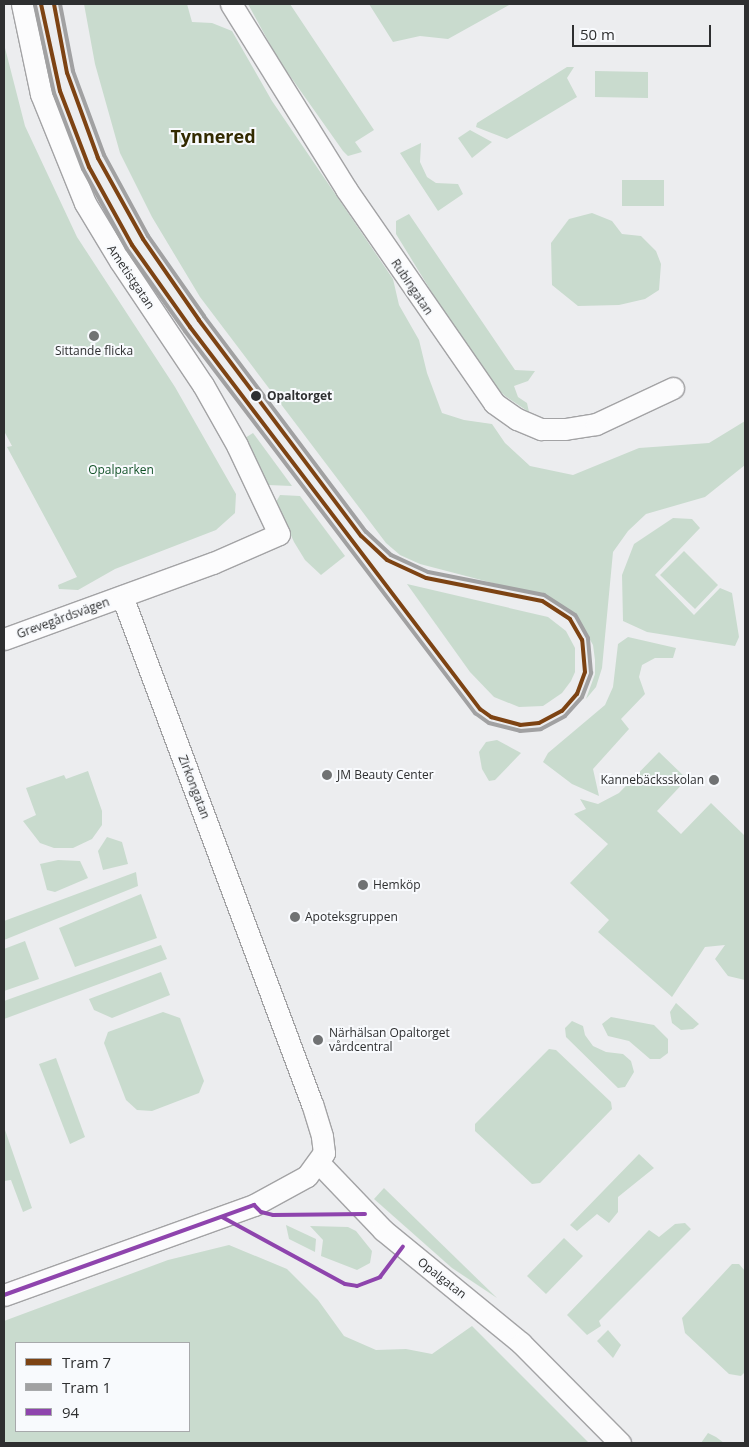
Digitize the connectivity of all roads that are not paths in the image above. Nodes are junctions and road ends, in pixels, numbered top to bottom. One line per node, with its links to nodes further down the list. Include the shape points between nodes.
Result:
1 (22, 4): 4 (street, Ametistgatan, via 46,110 85,203 203,385 237,445 279,534 213,563)
2 (231, 4): 3 (street, Rubingatan, via 346,189 494,403 517,419 541,429 565,429 596,424)
3 (673, 388)
4 (122, 596): 5 (street, Grevegårdsvägen); 6 (street, Zirkongatan, via 322,1136 324,1153)
5 (4, 639)
6 (319, 1163): 7 (street, via 285,1191 254,1205); 8 (street, Opalgatan, via 377,1225 521,1343)
7 (4, 1295)
8 (620, 1443)

